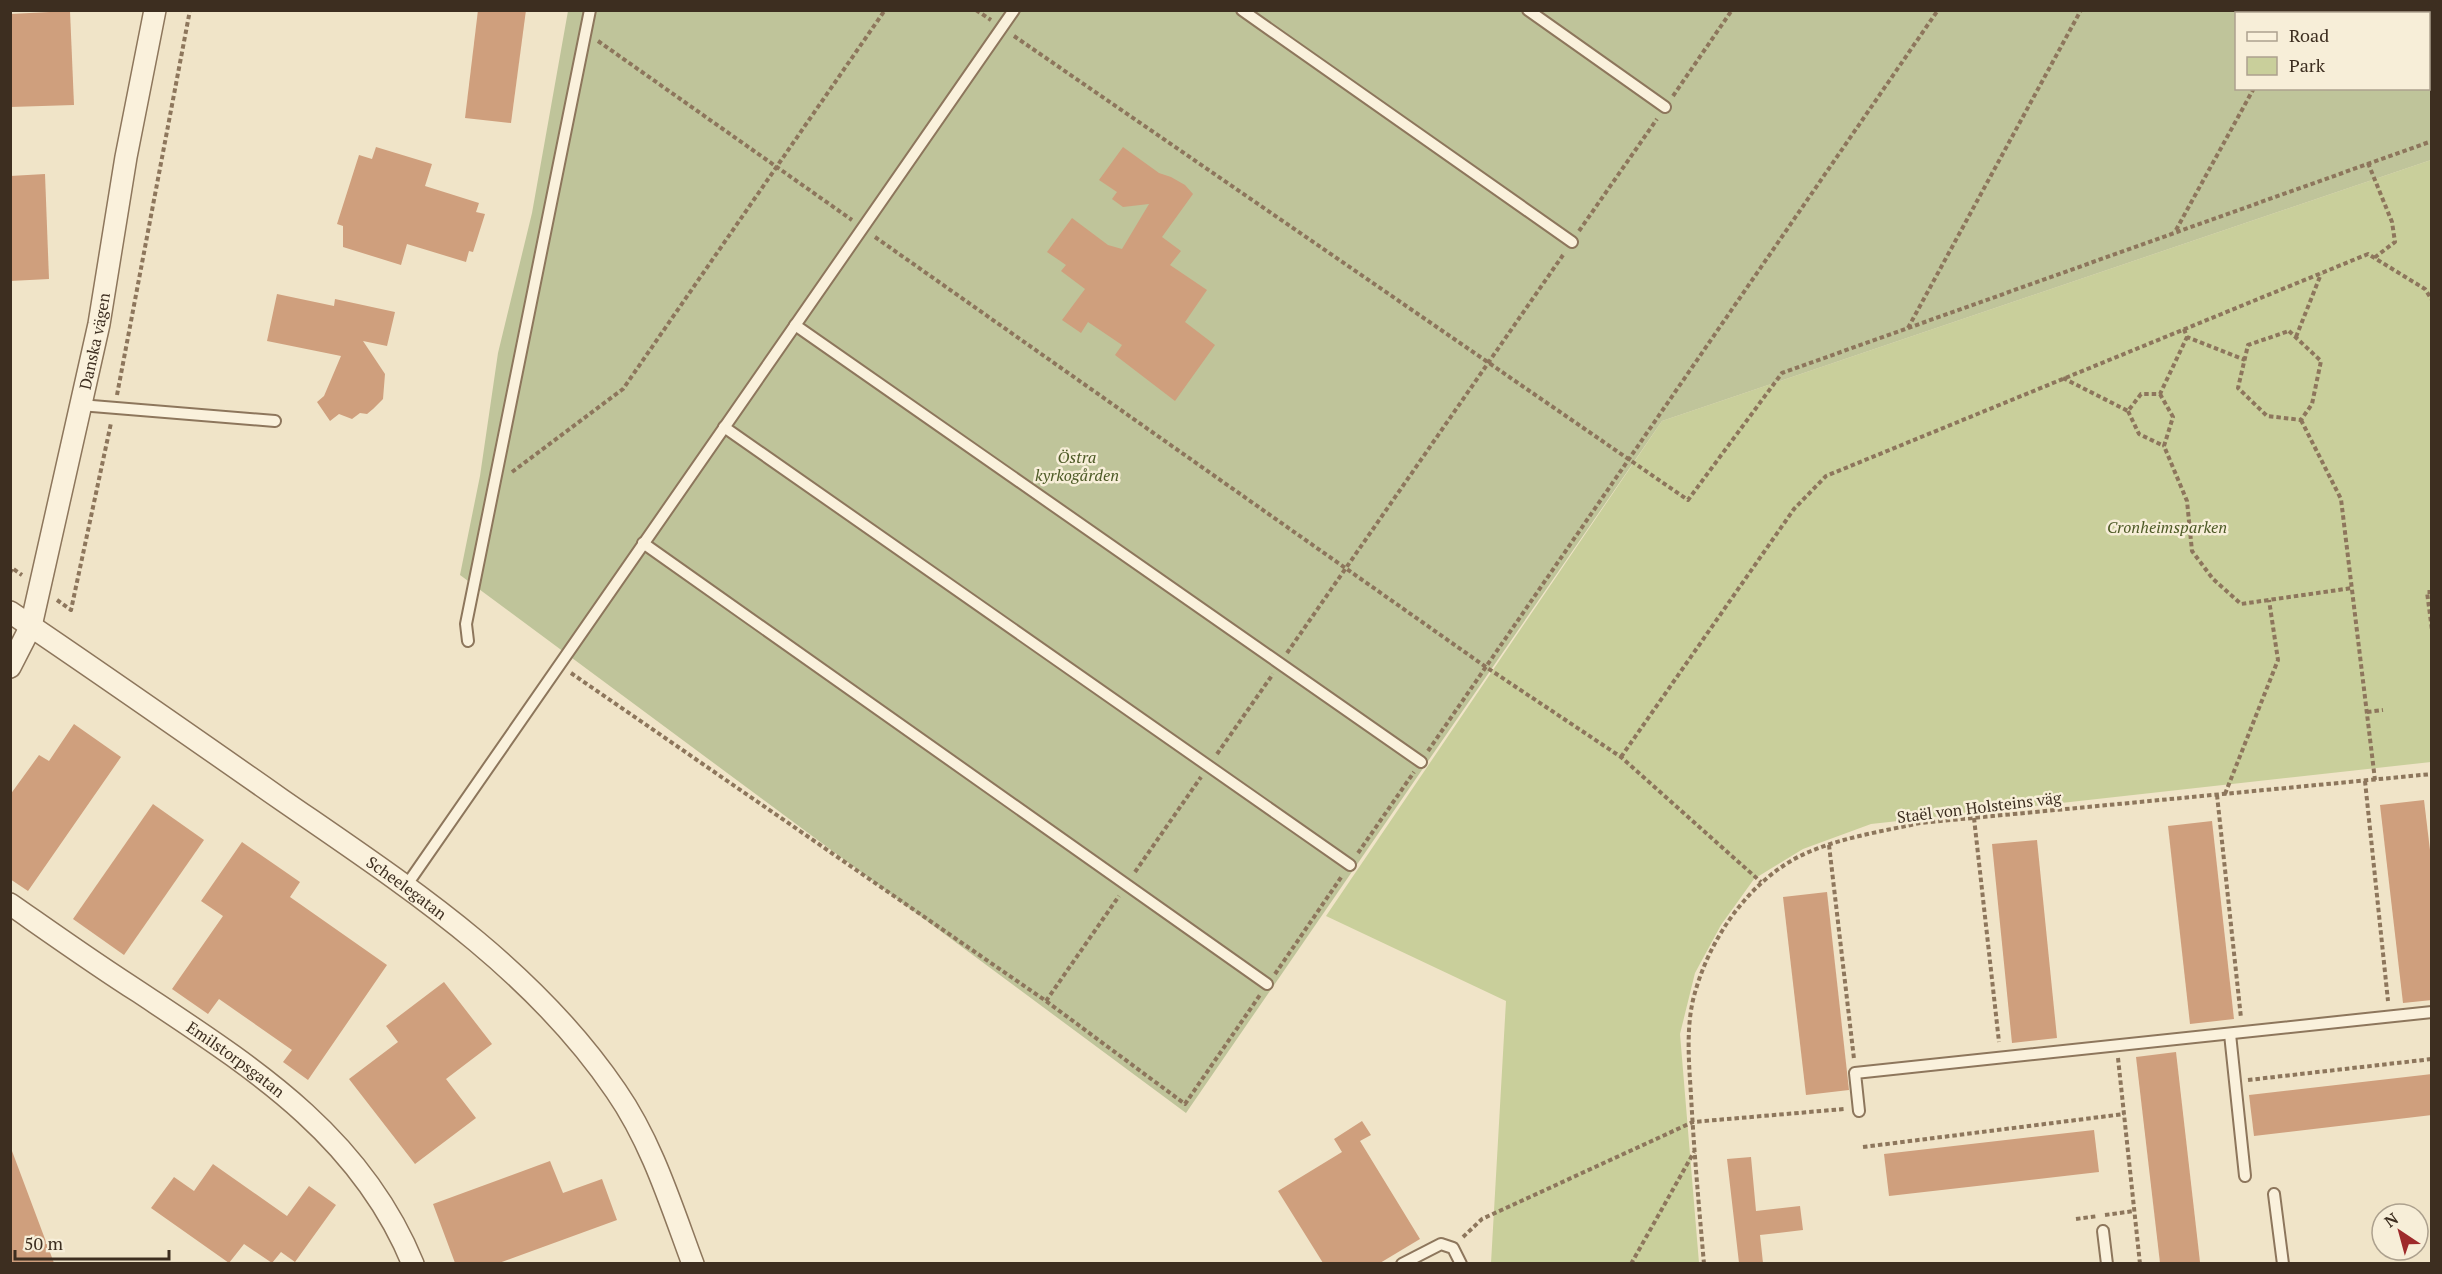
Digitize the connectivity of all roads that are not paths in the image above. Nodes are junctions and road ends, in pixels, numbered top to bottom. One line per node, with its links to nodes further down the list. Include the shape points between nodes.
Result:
1 (155, 10): 9 (street, Danska vägen, via 99,324)
2 (590, 10): 15 (lane, via 466,624)
3 (1014, 10): 8 (lane)
4 (1242, 10): 7 (lane)
5 (1528, 10): 6 (lane)
6 (1665, 107)
7 (1572, 242)
8 (795, 325): 11 (lane); 17 (lane)
9 (80, 405): 10 (lane); 14 (street, Danska vägen)
10 (275, 421)
11 (724, 427): 12 (lane); 18 (lane)
12 (644, 543): 19 (lane); 21 (lane)
13 (10, 612): 14 (street, Scheelegatan)
14 (31, 626): 16 (street, Danska vägen); 19 (street, Scheelegatan)
15 (468, 641)
16 (10, 667)
17 (1421, 762)
18 (1350, 866)
19 (406, 886): 29 (street, Scheelegatan, via 514,972 590,1055 642,1133)
20 (10, 904): 28 (street, Emilstorpsgatan, via 288,1096 359,1170 386,1207)
21 (1268, 984)
22 (2432, 1012): 23 (lane)
23 (2230, 1034): 24 (lane, via 1855,1073); 25 (lane)
24 (1859, 1111)
25 (2245, 1176)
26 (2274, 1194): 33 (lane)
27 (2103, 1231): 32 (lane)
28 (413, 1263)
29 (693, 1263)
30 (1402, 1263): 31 (lane, via 1441,1244 1453,1248)
31 (1461, 1263)
32 (2107, 1263)
33 (2283, 1263)

